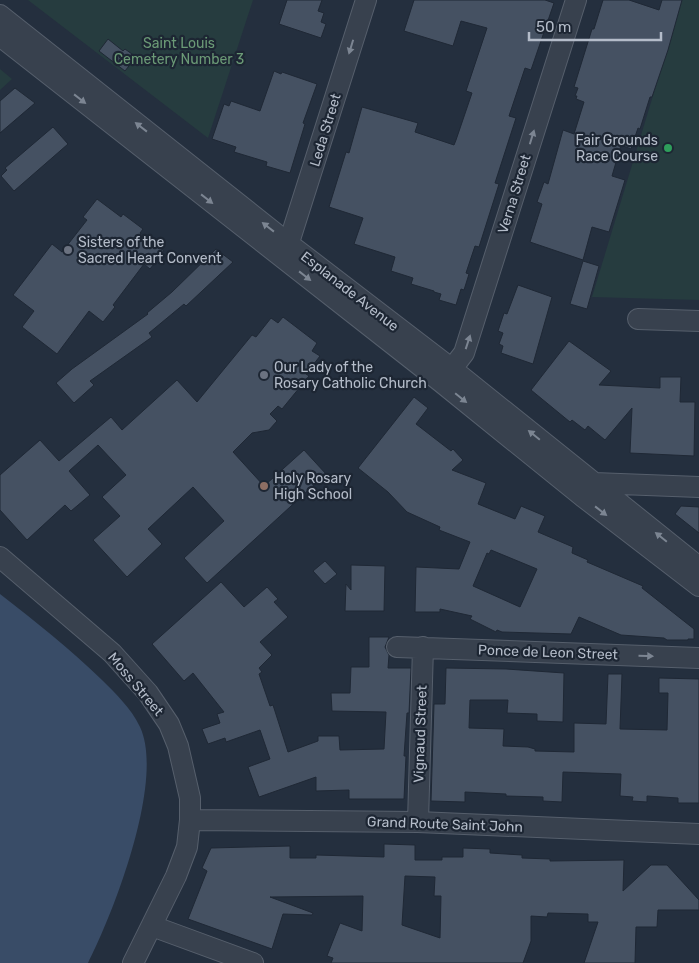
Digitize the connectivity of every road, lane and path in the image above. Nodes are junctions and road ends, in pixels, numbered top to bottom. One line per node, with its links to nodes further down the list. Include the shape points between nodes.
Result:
1 (366, 0): 6 (street, Leda Street, one-way to 6)
2 (576, 0): 9 (street, Verna Street, one-way to 2, via 464,353)
3 (0, 15): 5 (street, Esplanade Avenue)
4 (0, 36): 5 (street, Esplanade Avenue)
5 (58, 71): 6 (street, Esplanade Avenue)
6 (286, 252): 9 (street, Esplanade Avenue)
7 (638, 319): 8 (street)
8 (699, 321)
9 (446, 376): 11 (street, Esplanade Avenue)
10 (699, 487): 11 (street)
11 (588, 489): 13 (street, Esplanade Avenue, one-way to 11); 14 (street, Esplanade Avenue, one-way to 14)
12 (0, 557): 18 (street, Moss Street, via 112,653 148,693 169,724 178,746 190,798)
13 (699, 567)
14 (699, 586)
15 (397, 647): 16 (street, Ponce de Leon Street)
16 (423, 647): 17 (street, Ponce de Leon Street, one-way to 17); 19 (street, Vignaud Street)
17 (699, 658)
18 (190, 820): 19 (street, Grand Route Saint John); 21 (street, Moss Street, via 187,847)
19 (418, 822): 20 (street, Grand Route Saint John)
20 (699, 834)
21 (152, 926): 22 (street, Moss Street); 23 (street)
22 (133, 963)
23 (253, 963)

